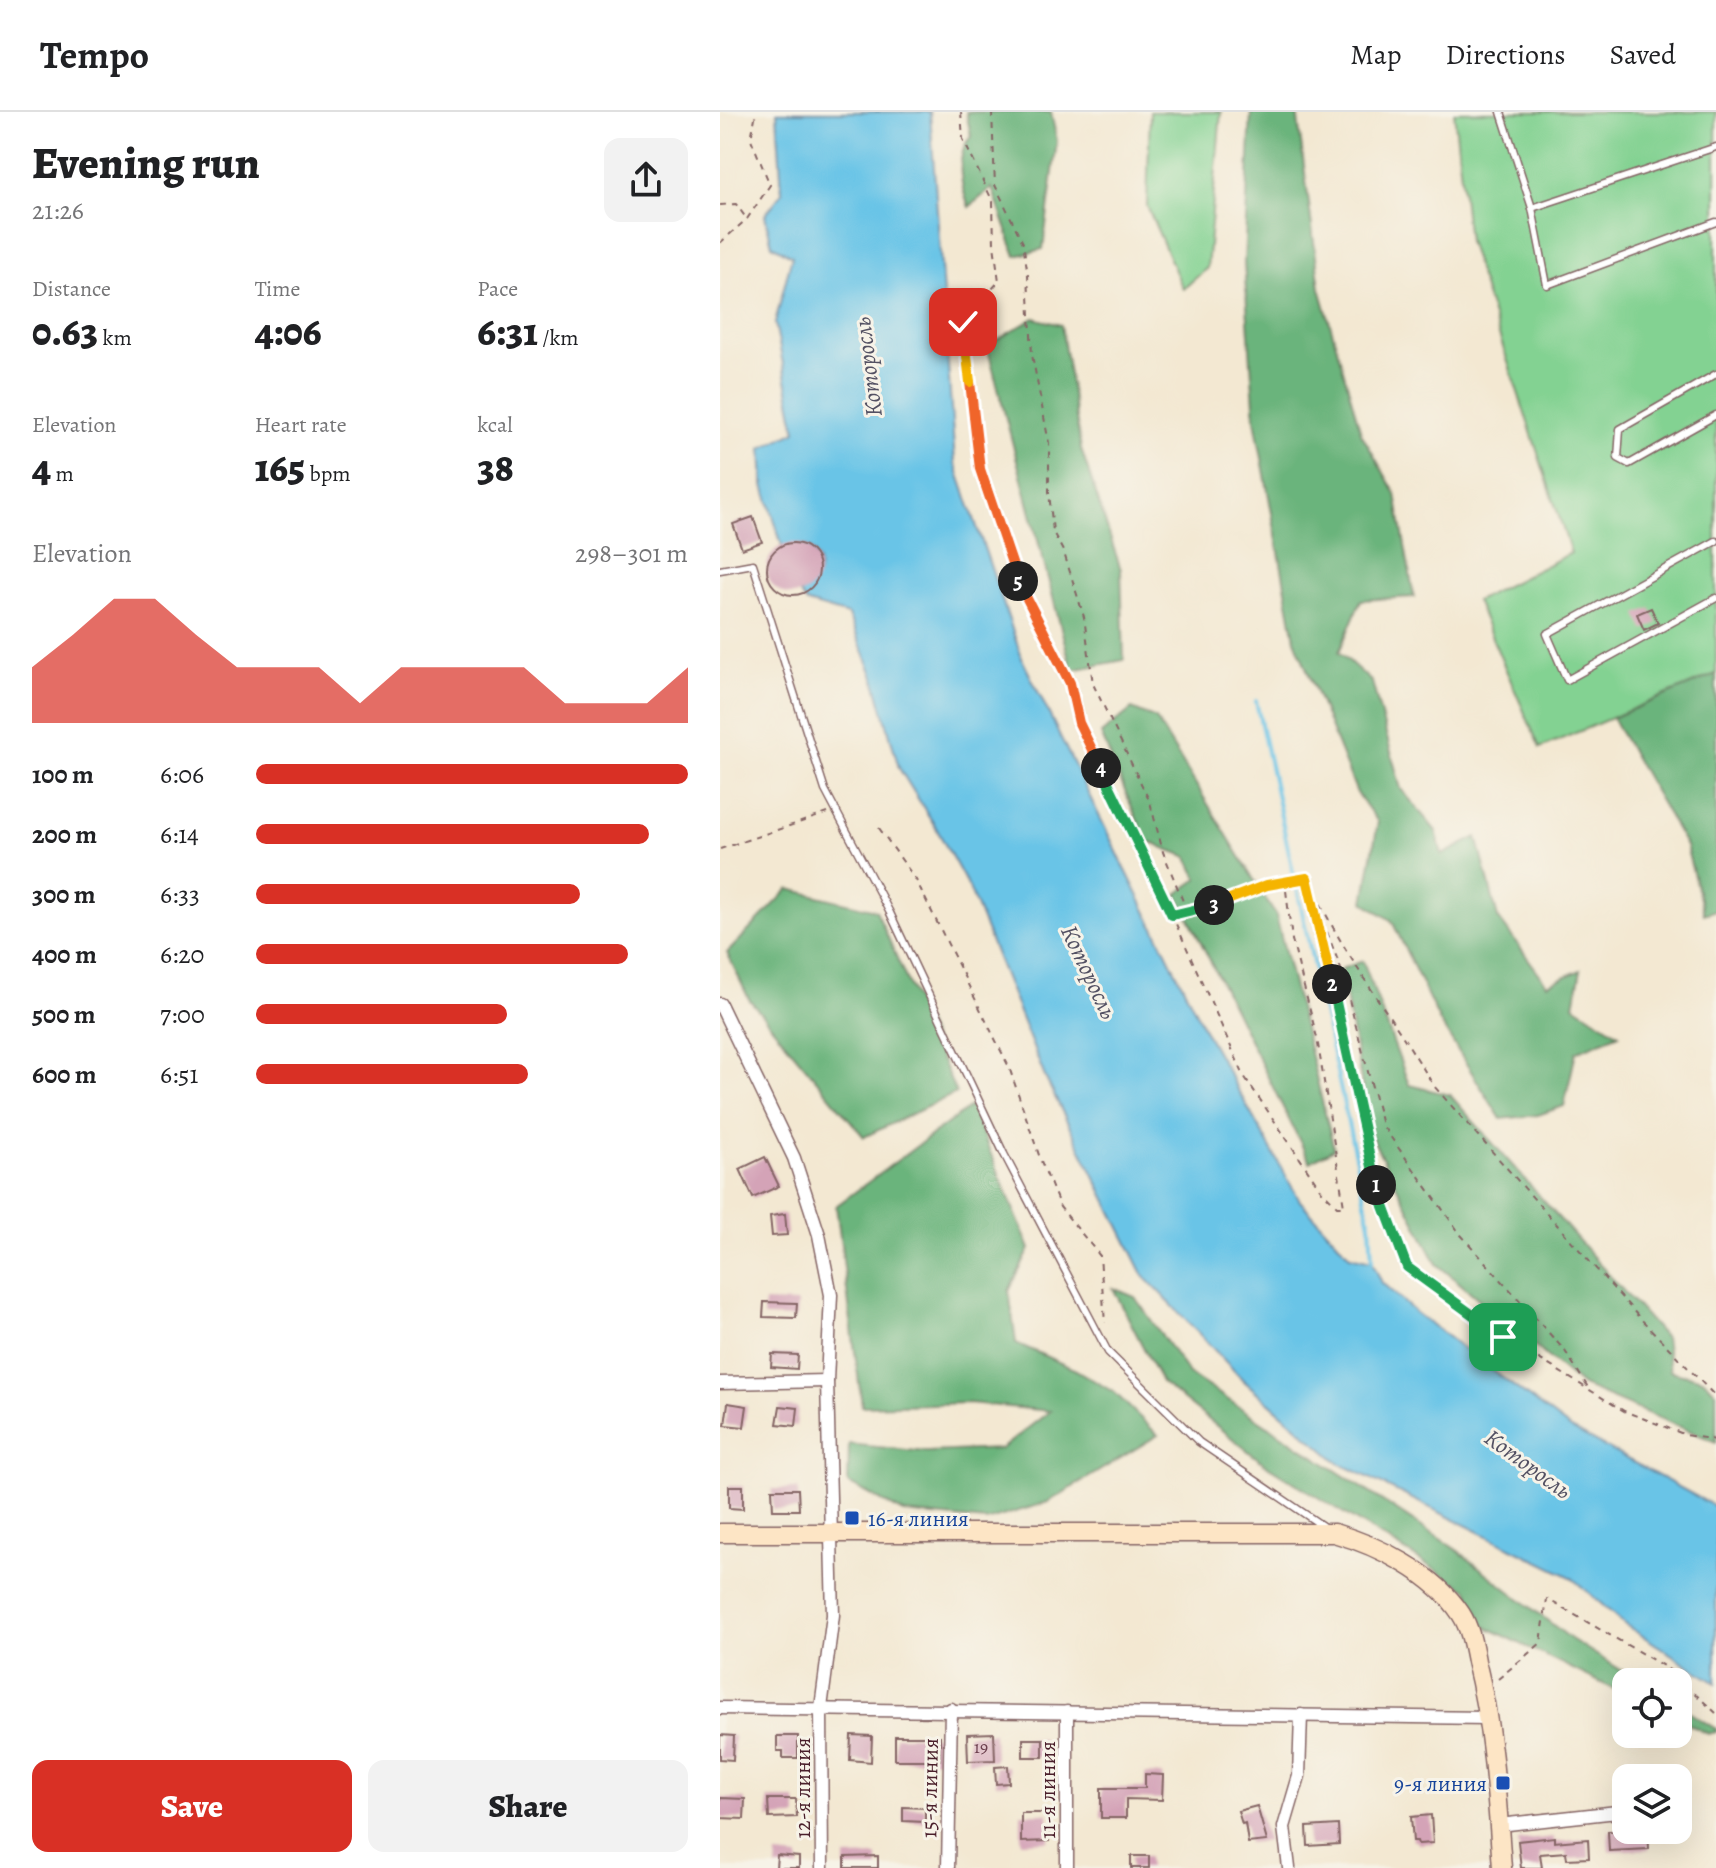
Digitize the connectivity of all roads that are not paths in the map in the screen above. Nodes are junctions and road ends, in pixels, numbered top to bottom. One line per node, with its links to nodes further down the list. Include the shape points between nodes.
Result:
1 (1501, 112): 3 (lane)
2 (1716, 147): 3 (lane)
3 (1532, 208): 4 (lane, via 1547,285)
4 (1716, 222)
5 (1716, 374): 6 (lane, via 1620,429 1618,458 1629,464)
6 (1716, 415)
7 (1716, 541): 9 (lane, via 1547,634 1567,680)
8 (720, 570): 15 (lane, via 753,564 825,790 1108,1352 1199,1442)
9 (1716, 598)
10 (721, 1010): 11 (street, 12-я линия, via 794,1158 819,1235 831,1295)
11 (827, 1381): 12 (street); 13 (street, 12-я линия)
12 (720, 1383)
13 (832, 1532): 14 (street); 15 (street); 17 (street, 12-я линия, via 833,1615)
14 (720, 1533)
15 (1334, 1533): 21 (street, via 1400,1562 1447,1597 1471,1637)
16 (720, 1708): 17 (street)
17 (821, 1708): 18 (street); 24 (street, 12-я линия)
18 (951, 1709): 19 (street); 25 (street, 15-я линия)
19 (1067, 1712): 20 (street); 26 (street, 11-я линия)
20 (1301, 1715): 21 (street); 27 (street, via 1299,1776 1284,1827)
21 (1488, 1718): 23 (street)
22 (1612, 1813): 23 (street)
23 (1499, 1825): 28 (street)
24 (822, 1868)
25 (948, 1868)
26 (1067, 1868)
27 (1289, 1868)
28 (1502, 1868)

